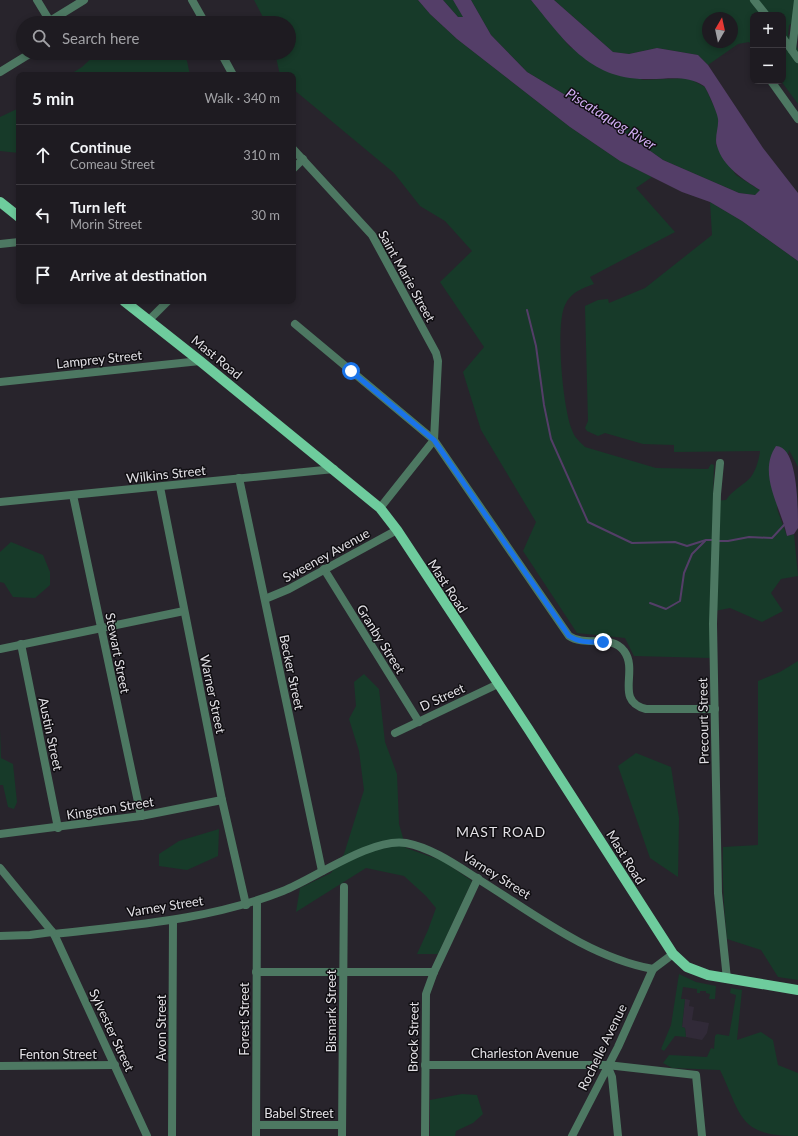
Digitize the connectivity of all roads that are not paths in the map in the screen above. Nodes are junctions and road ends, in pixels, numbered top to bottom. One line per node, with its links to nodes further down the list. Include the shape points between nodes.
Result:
1 (37, 0): 7 (street)
2 (84, 0): 8 (street)
3 (192, 0): 9 (street)
4 (754, 0): 6 (street)
5 (798, 0): 11 (street)
6 (764, 12)
7 (46, 16)
8 (59, 16)
9 (200, 16)
10 (786, 42): 11 (street)
11 (792, 50): 12 (street)
12 (798, 59)
13 (20, 60): 15 (street)
14 (225, 60): 16 (street)
15 (0, 72)
16 (231, 72)
17 (773, 84): 18 (street)
18 (798, 119)
19 (296, 152): 20 (street, Saint Marie Street)
20 (303, 159): 21 (street); 32 (street, Saint Marie Street, via 372,235 436,352 439,369)
21 (296, 166)
22 (0, 202): 23 (main road)
23 (16, 215)
24 (16, 242): 25 (street)
25 (0, 244)
26 (128, 304): 28 (main road, Mast Road)
27 (165, 304): 28 (street)
28 (149, 320): 30 (main road, Mast Road)
29 (295, 324): 32 (street)
30 (200, 361): 31 (street, Lamprey Street); 34 (main road, Mast Road)
31 (0, 382)
32 (434, 440): 39 (street); 48 (street, via 564,629 575,640 614,643 624,650 630,668 631,702 646,709)
33 (720, 463): 48 (street, Precourt Street, via 713,624)
34 (334, 469): 35 (street, Wilkins Street); 39 (main road, Mast Road)
35 (239, 478): 36 (street, Wilkins Street); 42 (street, Becker Street)
36 (160, 487): 37 (street, Wilkins Street); 43 (street, Warner Street)
37 (73, 495): 38 (street, Wilkins Street); 44 (street, Stewart Street)
38 (0, 502)
39 (380, 508): 40 (main road, Mast Road)
40 (397, 530): 41 (street, Sweeney Avenue); 47 (main road, Mast Road)
41 (324, 570): 42 (street, Sweeney Avenue); 49 (street, Granby Street)
42 (265, 599): 56 (street, Becker Street)
43 (184, 611): 44 (street); 51 (street, Warner Street)
44 (101, 628): 45 (street); 52 (street, Stewart Street)
45 (21, 644): 46 (street); 53 (street, Austin Street)
46 (0, 649)
47 (498, 684): 49 (street, D Street); 64 (main road, Mast Road)
48 (715, 709): 69 (street, Precourt Street, via 718,893)
49 (418, 722): 50 (street, D Street)
50 (395, 733)
51 (222, 800): 52 (street, Kingston Street); 60 (street, Warner Street)
52 (141, 816): 53 (street, Kingston Street)
53 (58, 828): 54 (street, Kingston Street)
54 (0, 834)
55 (0, 868): 62 (street, Sylvester Street)
56 (322, 871): 57 (street, Varney Street, via 355,854 397,842 440,855); 59 (street, Varney Street, via 290,888)
57 (478, 878): 65 (street, Varney Street, via 600,953 619,961); 68 (street, Brock Street)
58 (344, 887): 67 (street, Bismark Street)
59 (257, 901): 60 (street, Varney Street); 66 (street, Forest Street)
60 (246, 905): 61 (street, Varney Street)
61 (173, 920): 62 (street, Varney Street); 78 (street, Avon Street)
62 (53, 933): 63 (street, Varney Street); 71 (street, Sylvester Street)
63 (0, 936)
64 (673, 954): 65 (street); 69 (main road, via 688,967 708,976)
65 (653, 969): 73 (street, Rochelle Avenue, via 618,1047)
66 (256, 972): 67 (street); 75 (street, Forest Street)
67 (343, 972): 68 (street); 76 (street, Bismark Street)
68 (434, 972): 72 (street, Brock Street, via 425,1003)
69 (727, 979): 70 (main road)
70 (798, 990)
71 (115, 1065): 74 (street, Fenton Street); 77 (street, Sylvester Street)
72 (425, 1065): 73 (street, Charleston Avenue); 81 (street, Brock Street)
73 (607, 1065): 82 (street, Rochelle Avenue); 83 (street, via 612,1077); 84 (street, Charleston Avenue, via 696,1075)
74 (0, 1066)
75 (256, 1125): 76 (street, Babel Street); 79 (street, Forest Street)
76 (342, 1125): 80 (street, Bismark Street)
77 (147, 1136)
78 (172, 1136)
79 (256, 1136)
80 (342, 1136)
81 (425, 1136)
82 (572, 1136)
83 (618, 1136)
84 (702, 1136)

